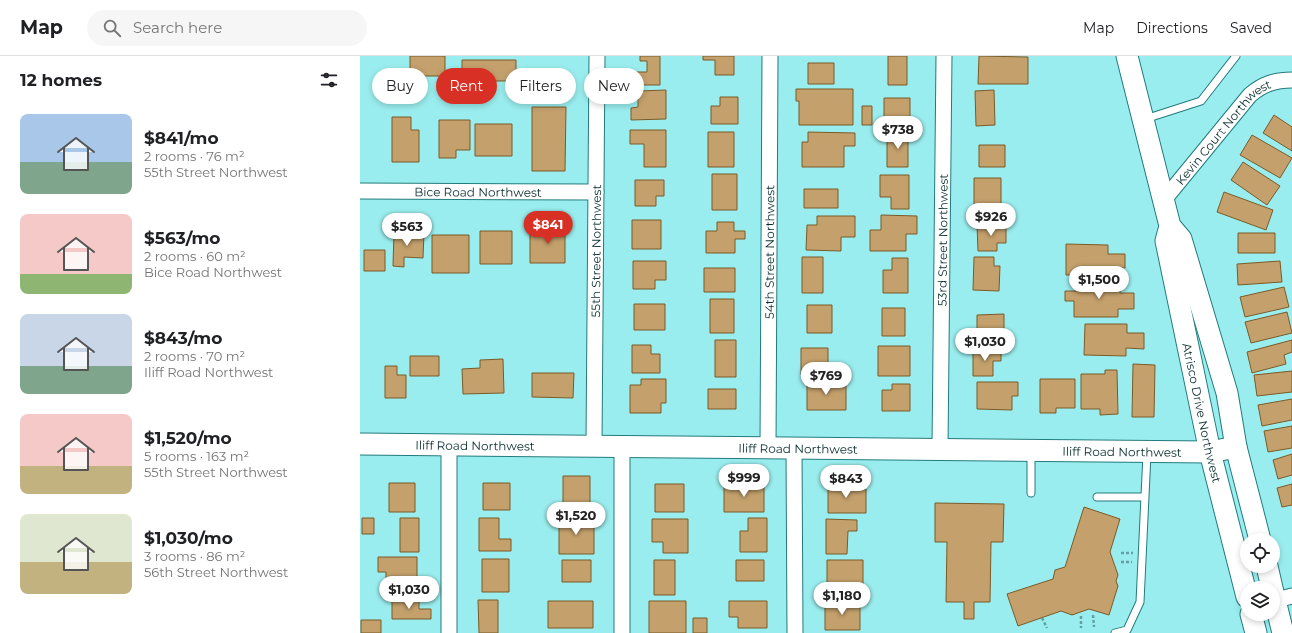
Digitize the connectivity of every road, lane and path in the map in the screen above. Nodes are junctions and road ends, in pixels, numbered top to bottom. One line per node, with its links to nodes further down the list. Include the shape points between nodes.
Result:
1 (597, 56): 9 (street, 55th Street Northwest)
2 (770, 56): 17 (street, 54th Street Northwest)
3 (944, 56): 19 (street, 53rd Street Northwest)
4 (1127, 56): 7 (main road, Atrisco Drive Northwest)
5 (1233, 57): 7 (lane, via 1201,101)
6 (1292, 80): 10 (street, Kevin Court Northwest, via 1277,80 1260,86 1250,95)
7 (1143, 120): 10 (main road, Atrisco Drive Northwest)
8 (360, 191): 9 (street, Bice Road Northwest)
9 (596, 192): 14 (street, 55th Street Northwest)
10 (1163, 201): 11 (main road, Atrisco Drive Northwest)
11 (1170, 226): 16 (main road, Atrisco Drive Northwest, via 1181,239 1227,393); 22 (main road, Atrisco Drive Northwest, via 1166,241)
12 (360, 444): 13 (main road, Iliff Road Northwest)
13 (449, 444): 14 (main road, Iliff Road Northwest); 40 (street)
14 (594, 445): 15 (main road, Iliff Road Northwest)
15 (622, 446): 17 (main road, Iliff Road Northwest); 41 (street)
16 (1236, 447): 22 (main road, Iliff Road Northwest); 26 (main road, Atrisco Drive Northwest)
17 (768, 448): 18 (main road, Iliff Road Northwest)
18 (794, 448): 19 (main road, Iliff Road Northwest); 42 (street)
19 (940, 448): 20 (main road, Iliff Road Northwest)
20 (1031, 449): 21 (main road, Iliff Road Northwest); 23 (lane)
21 (1147, 451): 22 (main road, Iliff Road Northwest); 25 (lane)
22 (1210, 452): 31 (main road, Atrisco Drive Northwest)
23 (1031, 493)
24 (1097, 497): 25 (lane)
25 (1145, 497): 43 (lane, via 1140,602 1127,630)
26 (1258, 533)
27 (1121, 553): 28 (path)
28 (1133, 553)
29 (1121, 562): 30 (path)
30 (1132, 562)
31 (1243, 581)
32 (1280, 614): 45 (main road)
33 (1093, 615): 39 (path)
34 (1081, 616): 38 (path)
35 (1042, 618): 37 (path)
36 (1253, 621): 44 (main road)
37 (1047, 628)
38 (1081, 628)
39 (1094, 628)
40 (449, 633)
41 (622, 633)
42 (794, 633)
43 (1115, 633)
44 (1256, 633)
45 (1283, 633)

